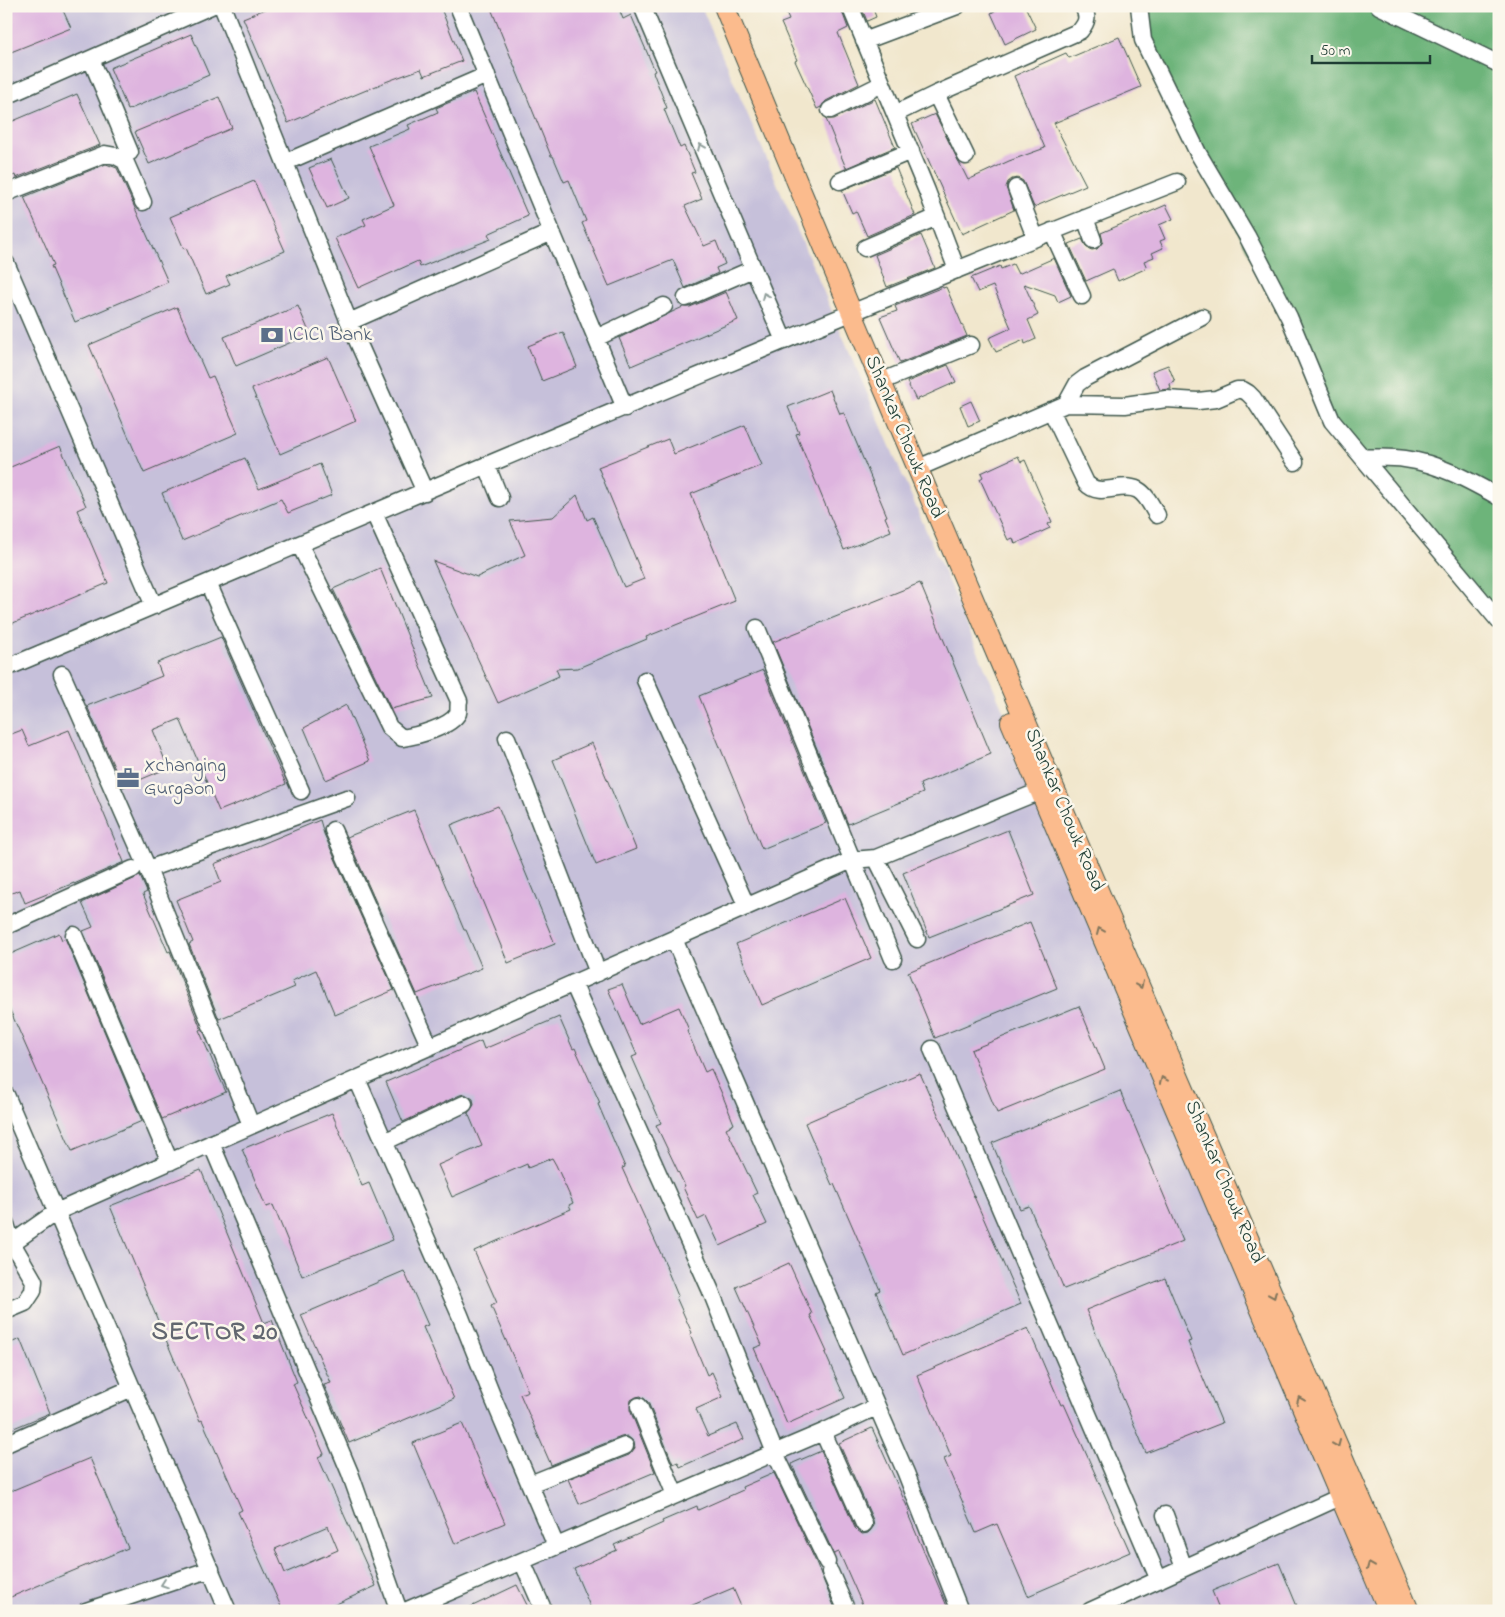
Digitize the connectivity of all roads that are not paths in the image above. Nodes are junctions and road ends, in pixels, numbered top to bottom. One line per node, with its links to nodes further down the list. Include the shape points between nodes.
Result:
1 (211, 6): 13 (street)
2 (222, 6): 24 (street)
3 (458, 6): 15 (street)
4 (642, 6): 38 (street, one-way to 4)
5 (709, 6): 43 (main road, Shankar Chowk Road)
6 (724, 6): 43 (main road, Shankar Chowk Road)
7 (850, 6): 12 (street)
8 (958, 6): 12 (street)
9 (1083, 6): 17 (street, via 1087,16 1080,31)
10 (1139, 6): 52 (street, via 1143,40 1190,136 1289,317 1332,421)
11 (1379, 6): 14 (street)
12 (864, 42): 16 (street)
13 (91, 58): 18 (street); 22 (street)
14 (1499, 64)
15 (487, 75): 24 (street); 33 (street)
16 (882, 84): 19 (street); 20 (street)
17 (936, 94): 20 (street); 23 (street)
18 (6, 96)
19 (830, 110)
20 (895, 114): 21 (street)
21 (911, 151): 25 (street); 30 (street)
22 (130, 152)
23 (966, 156)
24 (286, 162): 45 (street)
25 (840, 181)
26 (1177, 182): 31 (street)
27 (1016, 188): 34 (street)
28 (6, 193): 29 (street, via 105,154 125,161)
29 (143, 202)
30 (937, 217): 36 (street); 39 (street)
31 (1085, 218): 32 (street); 35 (street)
32 (1052, 231): 34 (street); 40 (street)
33 (552, 232): 45 (street); 46 (street)
34 (1035, 237): 39 (street)
35 (1093, 240)
36 (865, 248)
37 (6, 262): 63 (street)
38 (753, 268): 41 (street); 47 (street, one-way to 38)
39 (957, 270): 43 (street)
40 (1082, 296)
41 (686, 298)
42 (664, 306): 46 (street)
43 (846, 315): 47 (street); 49 (main road, Shankar Chowk Road); 71 (main road, Shankar Chowk Road)
44 (1202, 317): 50 (street, via 1085,378)
45 (349, 322): 56 (street)
46 (596, 338): 51 (street)
47 (784, 341): 51 (street)
48 (971, 344): 49 (street)
49 (880, 382): 55 (main road, Shankar Chowk Road)
50 (1059, 407): 53 (street, via 1125,405 1166,399 1216,400 1243,390 1252,398); 55 (street); 60 (street, via 1086,484 1098,491 1127,486 1138,490 1146,496)
51 (625, 408): 54 (street)
52 (1362, 458): 57 (street, via 1406,459 1436,467); 64 (street)
53 (1294, 462)
54 (487, 466): 56 (street); 58 (street)
55 (918, 468): 125 (main road, Shankar Chowk Road, one-way to 125)
56 (425, 492): 59 (street)
57 (1499, 497)
58 (500, 498)
59 (374, 513): 61 (street); 61 (street, via 458,701 458,712 450,722 414,737 402,738 389,727)
60 (1157, 515)
61 (300, 545): 62 (street)
62 (208, 583): 63 (street); 70 (street)
63 (154, 606): 66 (street)
64 (1499, 620)
65 (757, 628): 75 (street)
66 (6, 668)
67 (62, 674): 76 (street)
68 (645, 680): 77 (street)
69 (508, 738): 83 (street)
70 (301, 791)
71 (1040, 791): 74 (street); 107 (main road, Shankar Chowk Road, one-way to 71)
72 (347, 798): 76 (street)
73 (332, 830): 85 (street)
74 (876, 858): 75 (street); 81 (street)
75 (852, 860): 77 (street); 82 (street)
76 (140, 869): 78 (street); 90 (street)
77 (747, 907): 80 (street)
78 (6, 926)
79 (74, 936): 93 (street)
80 (674, 939): 83 (street); 100 (street)
81 (917, 940)
82 (893, 959)
83 (598, 972): 84 (street)
84 (573, 984): 85 (street); 104 (street, via 710,1289)
85 (430, 1047): 87 (street)
86 (932, 1049): 114 (street)
87 (357, 1079): 90 (street); 91 (street)
88 (6, 1095): 94 (street)
89 (464, 1104): 91 (street)
90 (251, 1126): 92 (street)
91 (384, 1142): 105 (street)
92 (211, 1143): 93 (street); 118 (street, via 350,1473)
93 (170, 1162): 94 (street)
94 (56, 1212): 96 (street); 98 (street)
95 (6, 1224): 96 (street)
96 (12, 1243): 97 (street, via 34,1281 26,1303)
97 (6, 1310)
98 (132, 1388): 102 (street); 113 (street)
99 (639, 1406): 106 (street)
100 (876, 1406): 101 (street); 122 (street)
101 (823, 1432): 104 (street); 109 (street)
102 (6, 1444)
103 (625, 1446): 105 (street)
104 (775, 1453): 106 (street); 121 (street)
105 (530, 1484): 110 (street)
106 (675, 1495): 110 (street)
107 (1342, 1496): 112 (street); 124 (main road, Shankar Chowk Road, one-way to 107)
108 (1165, 1515): 112 (street)
109 (864, 1524)
110 (556, 1546): 111 (street)
111 (522, 1561): 119 (street); 120 (street)
112 (1184, 1568): 114 (street)
113 (211, 1569): 116 (street, one-way to 116); 117 (street)
114 (1159, 1580): 115 (street)
115 (1107, 1607): 123 (street)
116 (86, 1611)
117 (228, 1611)
118 (399, 1611)
119 (405, 1611)
120 (544, 1611)
121 (848, 1611)
122 (960, 1611)
123 (1090, 1611)
124 (1389, 1611)
125 (1409, 1611)

